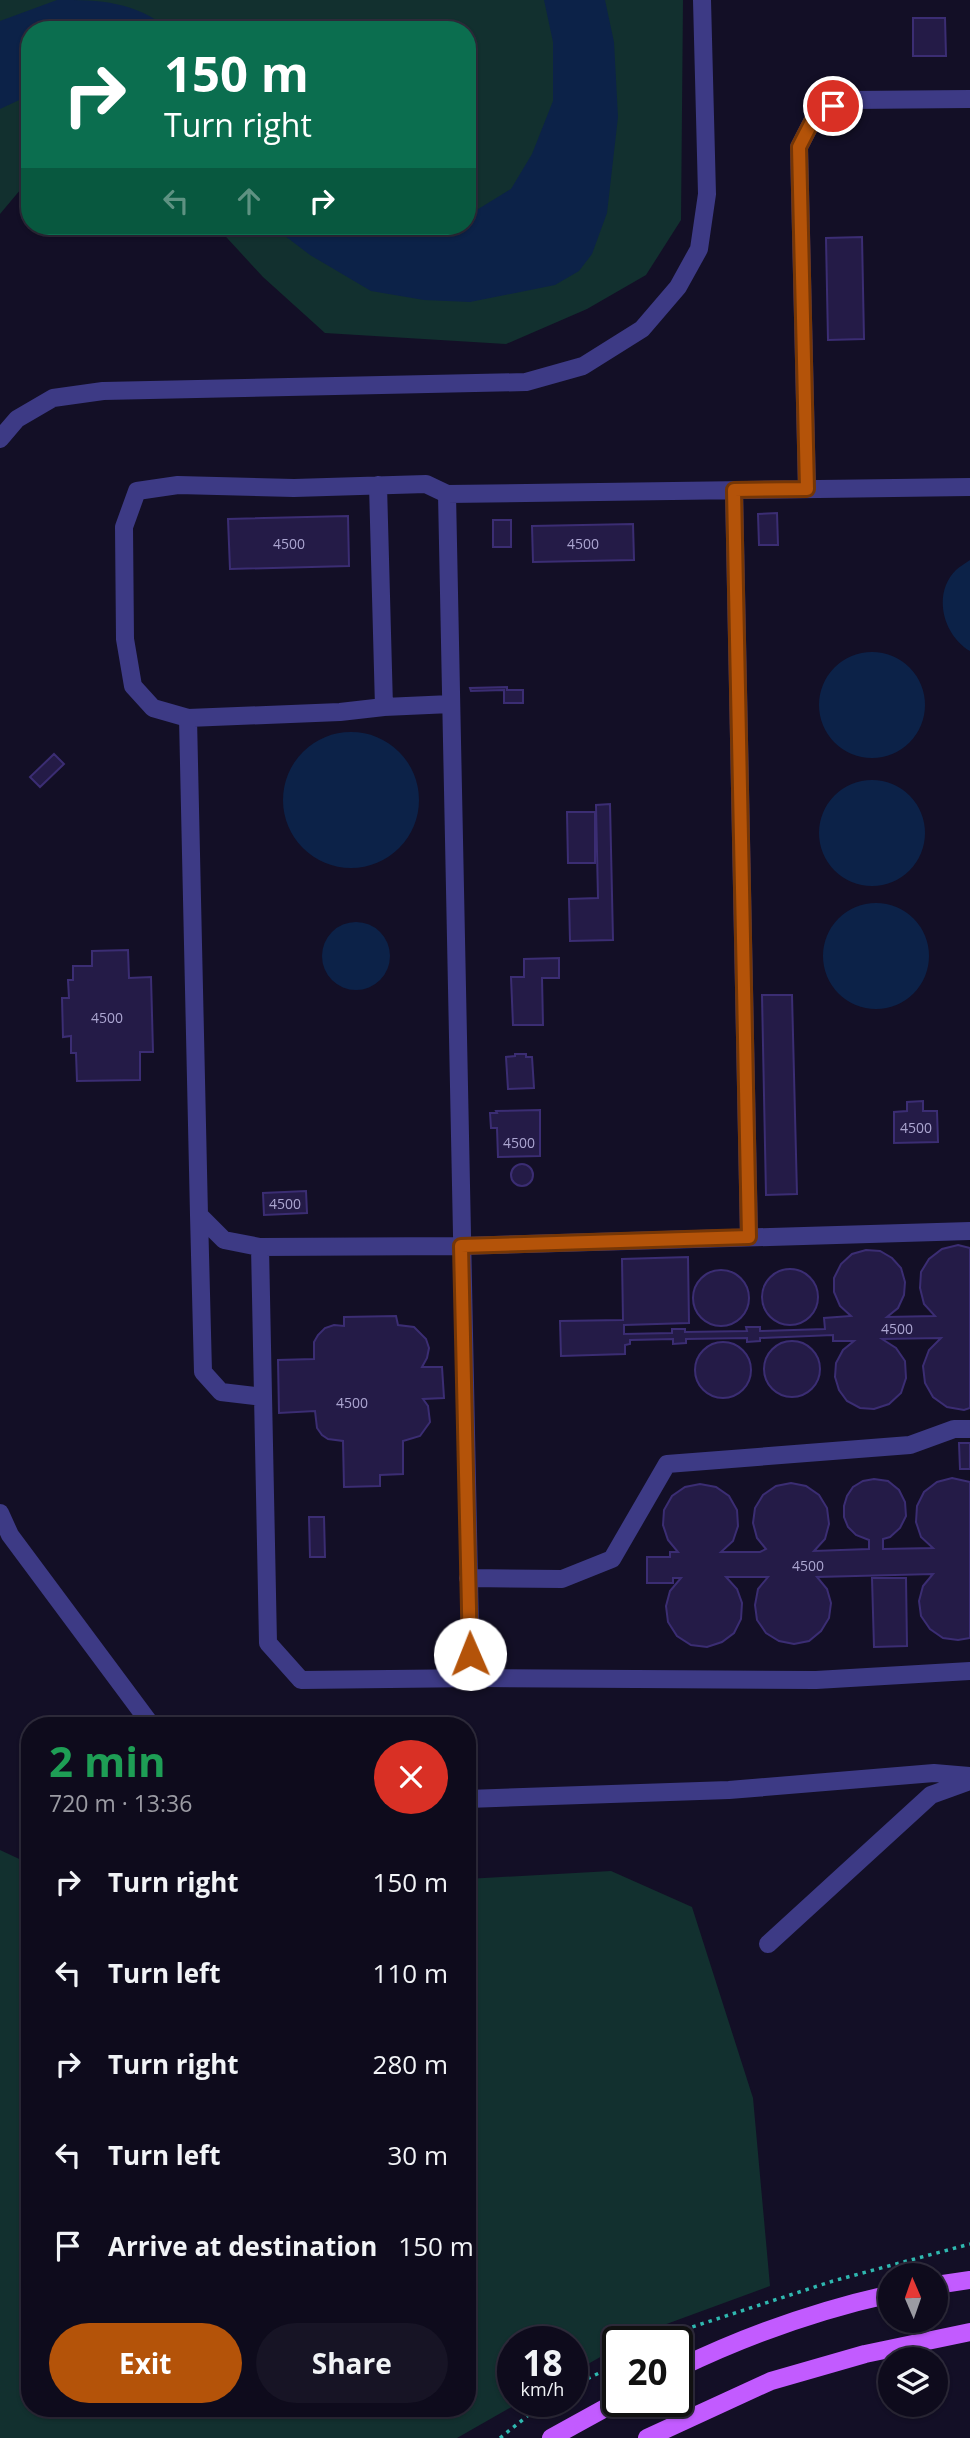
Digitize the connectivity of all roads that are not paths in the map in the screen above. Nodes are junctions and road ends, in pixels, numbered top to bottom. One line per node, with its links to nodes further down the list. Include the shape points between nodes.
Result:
1 (702, 0): 3 (lane, via 707,194 699,249 678,288 642,329 583,366 526,382 103,391 53,398 17,419)
2 (970, 99): 6 (lane, via 849,100 817,112 799,147)
3 (0, 439)
4 (378, 485): 8 (lane, via 426,484); 10 (lane); 11 (lane, via 178,485 138,491 124,527 125,639 133,687 153,708)
5 (970, 486): 6 (lane)
6 (807, 489): 7 (lane)
7 (734, 490): 8 (lane); 14 (lane)
8 (447, 494): 9 (lane)
9 (451, 705): 10 (lane); 15 (lane)
10 (384, 707): 11 (lane)
11 (188, 718): 12 (lane)
12 (200, 1215): 16 (lane, via 224,1240); 17 (lane, via 203,1372 221,1392)
13 (970, 1231): 14 (lane)
14 (749, 1237): 15 (lane)
15 (461, 1246): 16 (lane); 20 (lane)
16 (260, 1247): 17 (lane)
17 (263, 1397): 22 (lane, via 268,1643 301,1680)
18 (970, 1429): 20 (lane, via 954,1429 910,1445 667,1464 612,1559 562,1578)
19 (0, 1513): 23 (lane, via 10,1535)
20 (468, 1578): 22 (lane)
21 (970, 1671): 22 (lane, via 816,1680)
22 (471, 1679)
23 (145, 1717)
24 (970, 1778): 25 (lane, via 934,1773 729,1790); 26 (lane, via 930,1795)
25 (476, 1799)
26 (768, 1944)
27 (970, 2280): 28 (main road)
28 (948, 2283)
29 (878, 2297): 31 (main road)
30 (970, 2332): 34 (main road, via 865,2354 771,2381)
31 (693, 2361)
32 (602, 2410): 33 (main road)
33 (551, 2438)
34 (647, 2438)

